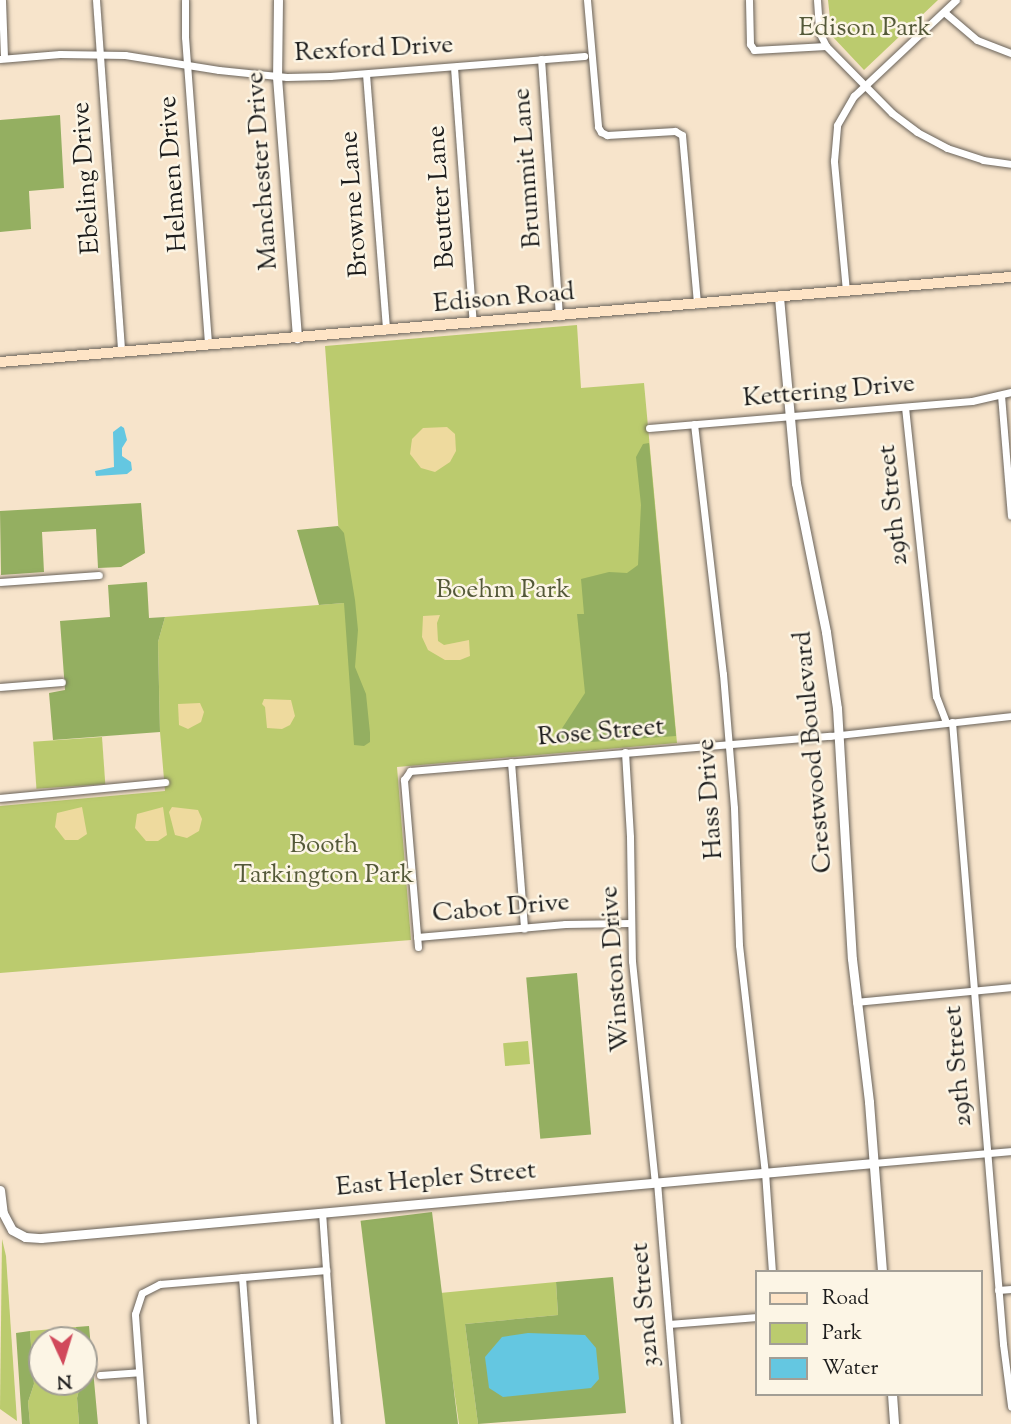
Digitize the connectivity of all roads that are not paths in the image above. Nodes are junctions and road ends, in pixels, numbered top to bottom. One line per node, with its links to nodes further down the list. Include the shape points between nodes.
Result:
1 (2, 0): 14 (street)
2 (96, 0): 11 (street, Ebeling Drive)
3 (185, 0): 16 (street, Helmen Drive)
4 (278, 0): 19 (street, Manchester Drive)
5 (587, 0): 25 (street, via 598,127 607,135 675,131 682,135)
6 (749, 0): 10 (street, via 752,49)
7 (817, 0): 10 (street, via 819,32)
8 (956, 0): 9 (street)
9 (944, 12): 12 (street, via 977,40); 20 (street)
10 (826, 46): 20 (street)
11 (99, 53): 14 (street, Rexford Drive); 16 (street, Rexford Drive); 31 (street, Ebeling Drive)
12 (1011, 53)
13 (584, 56): 15 (street, Rexford Drive)
14 (2, 58)
15 (541, 60): 17 (street, Rexford Drive); 26 (street, Brummit Lane)
16 (187, 65): 19 (street, Rexford Drive); 30 (street, Helmen Drive)
17 (454, 67): 18 (street, Rexford Drive); 27 (street, Beutter Lane)
18 (366, 74): 19 (street, Rexford Drive); 28 (street, Browne Lane)
19 (277, 77): 29 (street, Manchester Drive)
20 (864, 87): 21 (street, via 904,124 934,141 983,160); 23 (street, via 841,114 834,139)
21 (1011, 164)
22 (1011, 277): 23 (main road, Edison Road)
23 (846, 291): 24 (main road, Edison Road)
24 (779, 297): 25 (main road, Edison Road); 36 (street, Crestwood Boulevard)
25 (698, 304): 26 (main road, Edison Road)
26 (559, 316): 27 (main road, Edison Road)
27 (473, 323): 28 (main road, Edison Road)
28 (386, 330): 29 (main road, Edison Road)
29 (297, 338): 30 (main road, Edison Road)
30 (208, 345): 31 (main road, Edison Road)
31 (121, 352): 32 (main road, Edison Road)
32 (0, 362)
33 (1011, 392): 34 (street, Kettering Drive)
34 (1001, 395): 35 (street, Kettering Drive); 39 (street)
35 (905, 407): 36 (street, Kettering Drive); 45 (street, 29th Street, via 936,696)
36 (789, 416): 37 (street, Kettering Drive); 46 (street, Crestwood Boulevard, via 800,511 831,661)
37 (694, 424): 38 (street, Kettering Drive); 47 (street, Hass Drive)
38 (649, 428)
39 (1011, 516)
40 (99, 575): 41 (street)
41 (0, 582)
42 (62, 682): 43 (street)
43 (0, 687)
44 (1011, 716): 45 (street, Rose Street)
45 (949, 722): 46 (street, Rose Street); 57 (street, 29th Street)
46 (839, 734): 47 (street, Rose Street); 58 (street, Crestwood Boulevard)
47 (729, 743): 48 (street, Rose Street); 62 (street, Hass Drive, via 739,945)
48 (625, 752): 49 (street, Rose Street); 52 (street, Winston Drive)
49 (511, 762): 53 (street); 54 (street, Rose Street, via 414,770 405,777)
50 (164, 782): 51 (street)
51 (0, 797)
52 (630, 923): 53 (street, Cabot Drive); 63 (street, Winston Drive)
53 (524, 928): 54 (street, Cabot Drive)
54 (417, 937): 55 (street)
55 (418, 947)
56 (1011, 987): 57 (street)
57 (974, 990): 58 (street); 60 (street, 29th Street)
58 (856, 1002): 61 (street, Crestwood Boulevard)
59 (1011, 1151): 60 (street)
60 (987, 1153): 61 (street); 72 (street, 29th Street)
61 (874, 1163): 62 (street, East Hepler Street); 69 (street, Crestwood Boulevard)
62 (765, 1172): 63 (street, East Hepler Street); 68 (street, Hass Drive)
63 (656, 1182): 65 (street, East Hepler Street); 74 (street, 32nd Street)
64 (0, 1190): 66 (street)
65 (322, 1212): 66 (street, East Hepler Street, via 41,1238 18,1234); 67 (street)
66 (4, 1222)
67 (326, 1270): 70 (street); 81 (street)
68 (772, 1270)
69 (882, 1270)
70 (242, 1277): 75 (street, via 160,1284 140,1291 135,1314); 80 (street)
71 (1011, 1289): 72 (street)
72 (998, 1290): 78 (street, 29th Street)
73 (755, 1317): 74 (street)
74 (668, 1324): 82 (street, 32nd Street)
75 (139, 1372): 76 (street); 79 (street)
76 (100, 1375)
77 (892, 1396): 83 (street)
78 (1011, 1406)
79 (144, 1424)
80 (253, 1424)
81 (337, 1424)
82 (677, 1424)
83 (894, 1424)

